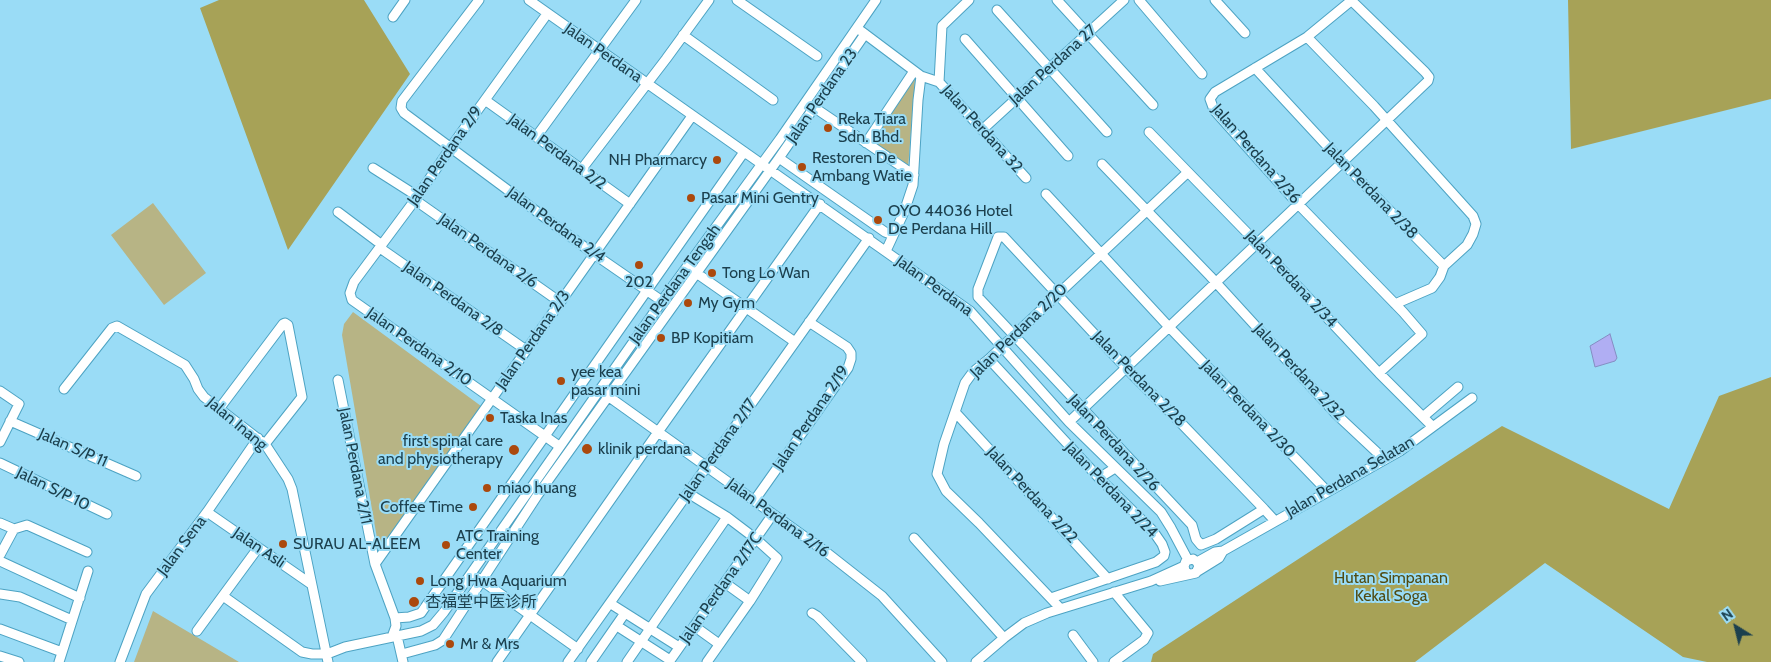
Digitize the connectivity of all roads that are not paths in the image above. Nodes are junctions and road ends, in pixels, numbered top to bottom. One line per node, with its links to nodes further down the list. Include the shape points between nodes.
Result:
1 (405, 0): 16 (street)
2 (479, 0): 44 (street, Jalan Perdana 2/4, via 402,101 401,108 410,119)
3 (529, 0): 15 (street, Jalan Perdana)
4 (635, 0): 24 (street)
5 (709, 0): 21 (street)
6 (737, 0): 25 (street)
7 (876, 0): 17 (street, Jalan Perdana Tengah)
8 (969, 0): 30 (street, Jalan Perdana 32, via 942,26)
9 (1057, 0): 20 (street)
10 (1124, 0): 20 (street, Jalan Perdana 27)
11 (1139, 0): 29 (street)
12 (1215, 0): 18 (street)
13 (1352, 0): 22 (street, Jalan Perdana 2/36); 38 (street, via 1429,77)
14 (998, 10): 26 (street)
15 (547, 14): 24 (street, Jalan Perdana); 33 (street, Jalan Perdana 2/9)
16 (393, 17)
17 (857, 28): 19 (street); 49 (street, Jalan Perdana Tengah)
18 (1245, 33)
19 (865, 34): 28 (street); 36 (street, Jalan Perdana 23)
20 (1088, 34): 26 (street, Jalan Perdana 27); 35 (street)
21 (684, 35): 31 (street); 34 (street)
22 (1307, 37): 27 (street, Jalan Perdana 2/36); 38 (street)
23 (965, 40): 32 (street)
24 (599, 50): 31 (street, Jalan Perdana); 42 (street)
25 (817, 56)
26 (1049, 68): 32 (street, Jalan Perdana 27); 40 (street)
27 (1255, 68): 48 (street, Jalan Perdana 2/38); 61 (street, Jalan Perdana 2/36, via 1215,92 1210,103)
28 (918, 74): 30 (street); 43 (street); 55 (street)
29 (1202, 74)
30 (940, 82): 39 (street, Jalan Perdana 32)
31 (647, 84): 37 (street, Jalan Perdana); 52 (street)
32 (1017, 98): 39 (street, Jalan Perdana 27); 46 (street)
33 (485, 100): 42 (street, Jalan Perdana 2/2); 44 (street, Jalan Perdana 2/9)
34 (773, 100)
35 (1153, 105)
36 (815, 108): 43 (street); 47 (street, Jalan Perdana 23)
37 (692, 116): 45 (street, Jalan Perdana); 59 (street, Jalan Perdana 2/3)
38 (1386, 120): 48 (street); 71 (street, via 1473,216 1476,224 1474,234)
39 (982, 130): 56 (street, Jalan Perdana 32)
40 (1107, 132)
41 (1150, 132): 54 (street, Jalan Perdana 2/34)
42 (536, 137): 52 (street, Jalan Perdana 2/2)
43 (866, 143): 55 (street)
44 (451, 147): 58 (street, Jalan Perdana 2/9); 70 (street, Jalan Perdana 2/4)
45 (744, 152): 49 (street, Jalan Perdana); 76 (street)
46 (1068, 156)
47 (779, 158): 53 (street, Jalan Perdana 23); 64 (street, Jalan Perdana 23)
48 (1342, 162): 61 (street); 71 (street, Jalan Perdana 2/38)
49 (761, 164): 53 (street, Jalan Perdana); 72 (street, Jalan Perdana Tengah)
50 (1102, 164): 63 (street, Jalan Perdana 2/32)
51 (373, 168): 58 (street, Jalan Perdana 2/6)
52 (582, 170): 59 (street, Jalan Perdana 2/2)
53 (770, 170): 60 (street, Jalan Perdana); 73 (street, Jalan Perdana 23)
54 (1188, 172): 63 (street, Jalan Perdana 2/20); 66 (street, Jalan Perdana 2/34)
55 (914, 175): 64 (street, via 910,197)
56 (1026, 178)
57 (1046, 194): 69 (street, Jalan Perdana 2/30)
58 (416, 198): 67 (street, Jalan Perdana 2/9); 80 (street, Jalan Perdana 2/6)
59 (630, 204): 70 (street, Jalan Perdana 2/3)
60 (820, 204): 65 (street, Jalan Perdana); 82 (street)
61 (1298, 204): 66 (street); 81 (street, Jalan Perdana 2/36)
62 (338, 212): 67 (street, Jalan Perdana 2/8)
63 (1146, 212): 69 (street, Jalan Perdana 2/20); 74 (street, Jalan Perdana 2/32)
64 (893, 235): 68 (street)
65 (869, 238): 68 (street, Jalan Perdana); 83 (street, Jalan Perdana 2/17)
66 (1257, 243): 74 (street); 91 (street, Jalan Perdana 2/34)
67 (381, 246): 78 (street, Jalan Perdana 2/9, via 354,282); 88 (street, Jalan Perdana 2/8)
68 (886, 251): 87 (street, Jalan Perdana, via 970,311)
69 (1102, 253): 77 (street, Jalan Perdana 2/20); 84 (street, Jalan Perdana 2/30)
70 (594, 254): 76 (street, Jalan Perdana 2/4); 80 (street, Jalan Perdana 2/3)
71 (1444, 266): 81 (street, via 1432,288)
72 (687, 268): 73 (street); 79 (street, Jalan Perdana Tengah)
73 (696, 273): 82 (street); 97 (street, Jalan Perdana 23)
74 (1212, 280): 84 (street); 112 (street, Jalan Perdana 2/32, via 1336,414)
75 (978, 289): 77 (street, Jalan Perdana 2/28, via 996,239 1001,236); 85 (street, Jalan Perdana 2/26, via 980,301)
76 (647, 290): 79 (street, Jalan Perdana 2/4); 108 (street)
77 (1057, 294): 85 (street, Jalan Perdana 2/20); 90 (street, Jalan Perdana 2/28)
78 (352, 300): 98 (street, Jalan Perdana 2/10)
79 (662, 301): 95 (street, Jalan Perdana Tengah)
80 (560, 302): 88 (street, Jalan Perdana 2/3)
81 (1395, 304): 91 (street, Jalan Perdana 2/36, via 1422,334)
82 (745, 308): 86 (street); 107 (street)
83 (809, 322): 86 (street, Jalan Perdana 2/17); 120 (street, Jalan Perdana 2/19, via 847,347 851,359 848,368)
84 (1166, 325): 90 (street); 118 (street, Jalan Perdana 2/30)
85 (1014, 336): 87 (street, Jalan Perdana 2/20); 101 (street, Jalan Perdana 2/26)
86 (795, 342): 114 (street, Jalan Perdana 2/17)
87 (1002, 346): 89 (street, Jalan Perdana 2/20); 105 (street, Jalan Perdana)
88 (526, 350): 98 (street, Jalan Perdana 2/3)
89 (989, 359): 102 (street, Jalan Perdana 2/20, via 965,383); 117 (street, Jalan Perdana 2/24)
90 (1126, 368): 101 (street); 121 (street, Jalan Perdana 2/28)
91 (1379, 373): 103 (street, Jalan Perdana 2/34)
92 (338, 380): 135 (street, Jalan Perdana 2/11)
93 (1458, 387): 103 (street)
94 (64, 389): 100 (street, Jalan Inang, via 112,328 118,326 185,365 204,397)
95 (599, 390): 97 (street, Jalan Perdana 2/16); 111 (street, Jalan Perdana Tengah)
96 (0, 391): 104 (street, via 19,404)
97 (609, 397): 107 (street, Jalan Perdana 2/16); 140 (street, Jalan Perdana 23)
98 (492, 398): 108 (street, Jalan Perdana 2/10); 135 (street, Jalan Perdana 2/3)
99 (1472, 398): 106 (street, Jalan Perdana Selatan)
100 (219, 409): 109 (street, Jalan Inang); 109 (street, Jalan Sena, via 283,324 288,325 303,394)
101 (1082, 410): 105 (street); 121 (street, Jalan Perdana 2/26, via 1192,525 1201,545)
102 (955, 412): 139 (street, Jalan Perdana 2/22); 147 (street, Jalan Perdana 2/20, via 938,462 937,474 941,482 946,491)
103 (1424, 416): 106 (street, Jalan Perdana 2/34)
104 (10, 421): 110 (street); 116 (street, Jalan S/P 11)
105 (1069, 422): 115 (street, Jalan Perdana)
106 (1432, 426): 112 (street, Jalan Perdana Selatan)
107 (658, 432): 114 (street, Jalan Perdana 2/16); 153 (street)
108 (546, 436): 111 (street, Jalan Perdana 2/10); 154 (street, via 421,613 409,618)
109 (262, 441): 122 (street, Jalan Sena); 142 (street, Jalan Inang, via 292,489)
110 (0, 442)
111 (559, 446): 138 (street, Jalan Perdana Tengah)
112 (1384, 459): 118 (street, Jalan Perdana Selatan)
113 (0, 463): 123 (street, Jalan S/P 10)
114 (706, 466): 119 (street, Jalan Perdana 2/17); 120 (street, Jalan Perdana 2/16)
115 (1115, 468): 117 (street); 136 (street, Jalan Perdana, via 1160,512)
116 (136, 476)
117 (1099, 478): 139 (street, Jalan Perdana 2/24, via 1153,531 1165,552 1160,560)
118 (1327, 491): 126 (street, Jalan Perdana Selatan)
119 (688, 493): 125 (street); 149 (street, Jalan Perdana 2/17)
120 (754, 501): 124 (street, Jalan Perdana 2/16)
121 (1264, 509): 126 (street, Jalan Perdana 2/28)
122 (208, 512): 131 (street, Jalan Asli); 175 (street, Jalan Sena, via 146,594)
123 (107, 514)
124 (773, 514): 130 (street, Jalan Perdana 2/17C); 182 (street, Jalan Perdana 2/16, via 882,596)
125 (727, 517): 130 (street); 158 (street)
126 (1275, 521): 136 (street, Jalan Perdana Selatan, via 1224,551 1219,558)
127 (0, 523): 128 (street)
128 (14, 529): 132 (street, via 27,525); 133 (street)
129 (914, 538): 163 (street)
130 (756, 539): 141 (street, Jalan Perdana 2/17C); 148 (street, via 777,558)
131 (258, 548): 142 (street, Jalan Asli); 145 (street)
132 (87, 552)
133 (0, 555)
134 (0, 561): 146 (street)
135 (375, 564): 154 (street, Jalan Perdana 2/11)
136 (1191, 566): 143 (street, Jalan Perdana Selatan, via 1158,581)
137 (88, 571): 146 (street)
138 (471, 573): 140 (street); 162 (street, Jalan Perdana Tengah, via 432,625 421,631)
139 (1108, 579): 147 (street, Jalan Perdana 2/24)
140 (482, 581): 153 (street); 171 (street, Jalan Perdana 23, via 443,640)
141 (725, 583): 148 (street); 157 (street, Jalan Perdana 2/17C)
142 (311, 584): 170 (street, Jalan Inang)
143 (1114, 592): 150 (street, Jalan Perdana Selatan); 185 (street, via 1148,633 1144,640)
144 (0, 594): 155 (street, via 20,597)
145 (223, 596): 160 (street); 170 (street, via 302,652)
146 (80, 598): 155 (street)
147 (1051, 598): 150 (street, Jalan Perdana 2/20)
148 (750, 601): 165 (street)
149 (611, 604): 151 (street); 167 (street, Jalan Perdana 2/17)
150 (1060, 608): 163 (street, Jalan Perdana Selatan, via 1024,623)
151 (625, 613): 156 (street); 158 (street)
152 (812, 613): 181 (street)
153 (531, 615): 167 (street); 176 (street)
154 (395, 618): 162 (street, Jalan Perdana 2/11)
155 (72, 620): 168 (street)
156 (617, 626): 164 (street); 178 (street)
157 (694, 626): 165 (street); 166 (street, Jalan Perdana 2/17C)
158 (650, 629): 164 (street); 166 (street)
159 (0, 630): 168 (street)
160 (197, 631)
161 (1073, 635): 184 (street)
162 (394, 636): 170 (street, Jalan Perdana Tengah, via 345,647); 171 (street)
163 (1004, 638): 183 (street, Jalan Perdana Selatan)
164 (642, 642): 172 (street); 179 (street)
165 (720, 644): 180 (street)
166 (679, 647): 172 (street, Jalan Perdana 2/17C)
167 (578, 649): 177 (street, Jalan Perdana 2/17)
168 (62, 652): 174 (street)
169 (0, 656): 173 (street)
170 (328, 658)
171 (402, 658)
172 (670, 661)
173 (19, 662)
174 (59, 662)
175 (120, 662)
176 (497, 662)
177 (568, 662)
178 (591, 662)
179 (627, 662)
180 (707, 662)
181 (862, 662)
182 (942, 662)
183 (976, 662)
184 (1093, 662)
185 (1114, 662)

